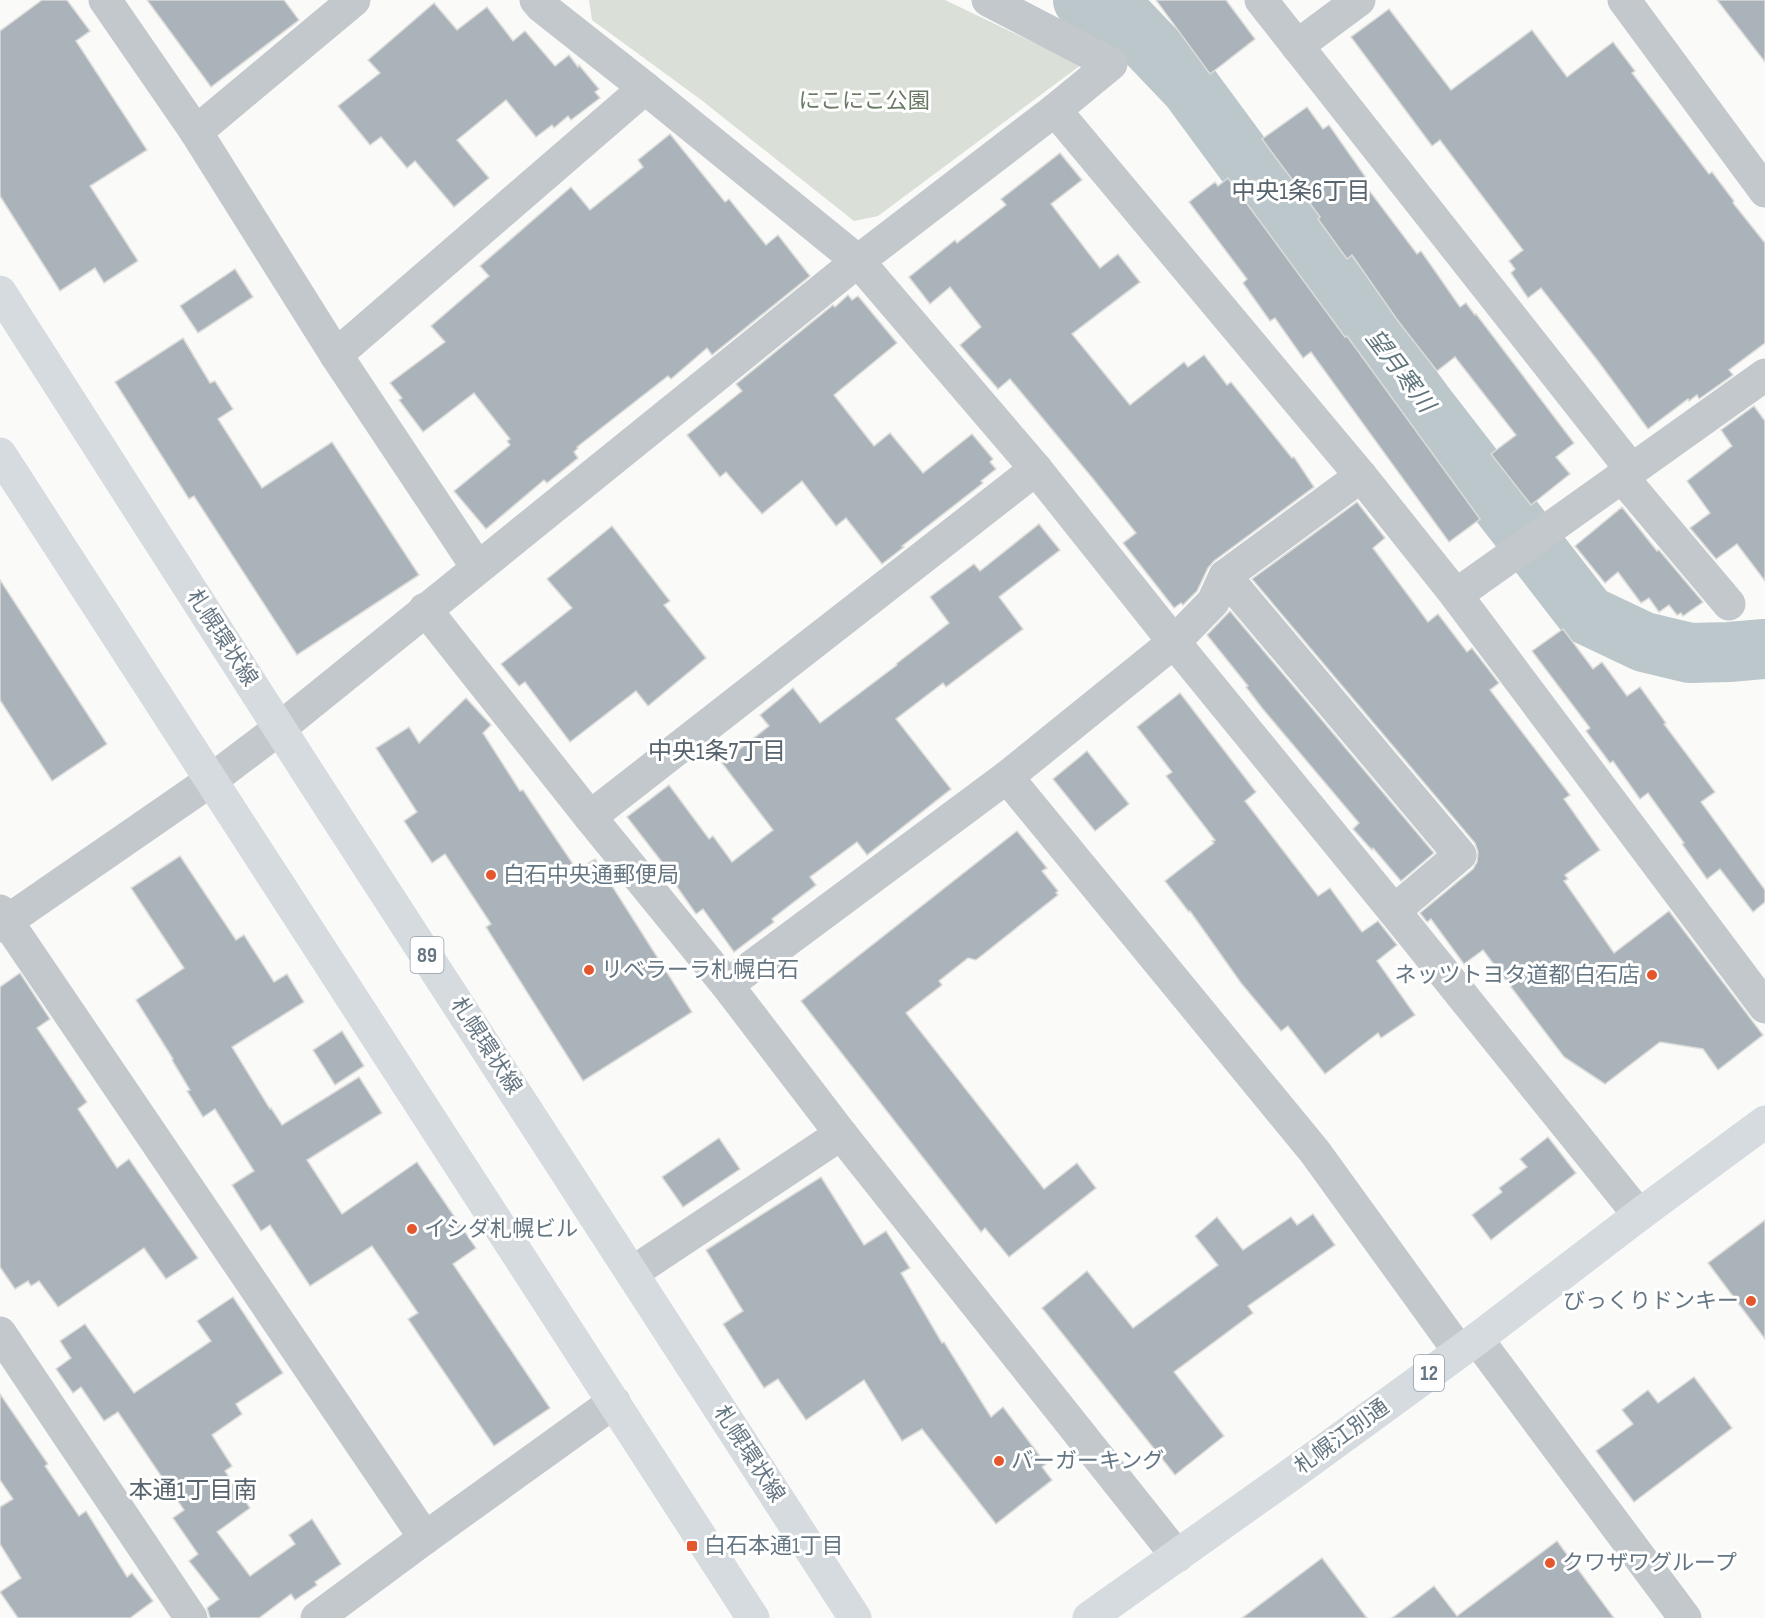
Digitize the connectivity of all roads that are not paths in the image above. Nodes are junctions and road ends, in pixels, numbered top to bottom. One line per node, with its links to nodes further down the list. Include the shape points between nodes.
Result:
1 (105, 0): 11 (street)
2 (354, 0): 11 (street)
3 (988, 0): 10 (street, via 1111,64)
4 (1261, 0): 8 (street)
5 (1359, 0): 8 (street)
6 (1624, 0): 12 (street)
7 (543, 2): 9 (street)
8 (1297, 46): 19 (street)
9 (645, 88): 13 (street); 15 (street)
10 (1055, 110): 13 (street); 20 (street)
11 (196, 132): 15 (street)
12 (1761, 177)
13 (858, 261): 18 (street); 21 (street)
14 (0, 292): 27 (main road, 札幌環状線 / 89)
15 (336, 355): 21 (street)
16 (1765, 375): 19 (street)
17 (0, 454): 29 (main road)
18 (1036, 470): 26 (street); 30 (street)
19 (1626, 473): 23 (street); 24 (street)
20 (1361, 476): 22 (street); 23 (street)
21 (477, 567): 25 (street)
22 (1226, 576): 26 (street, via 1213,602); 31 (street, via 1460,855)
23 (1456, 595): 34 (street)
24 (1729, 604)
25 (425, 609): 27 (street); 30 (street)
26 (1174, 642): 28 (street); 31 (street)
27 (279, 728): 29 (street); 38 (main road, 札幌環状線 / 89)
28 (1007, 777): 33 (street); 40 (street)
29 (210, 781): 32 (street); 41 (main road)
30 (590, 817): 33 (street)
31 (1394, 911): 37 (street)
32 (2, 919): 42 (street)
33 (727, 985): 36 (street)
34 (1765, 1008)
35 (1765, 1122): 37 (main road, 札幌江別通 / 12)
36 (841, 1134): 38 (street); 43 (street)
37 (1639, 1215): 40 (main road, 札幌江別通 / 12)
38 (632, 1273): 47 (main road, 札幌環状線 / 89)
39 (0, 1333): 44 (street)
40 (1468, 1345): 43 (main road, 札幌江別通 / 12); 49 (street)
41 (614, 1402): 42 (street); 46 (main road)
42 (425, 1538): 45 (street)
43 (1177, 1556): 48 (main road, 札幌江別通 / 12)
44 (191, 1618)
45 (317, 1618)
46 (753, 1618)
47 (855, 1618)
48 (1089, 1618)
49 (1685, 1618)

